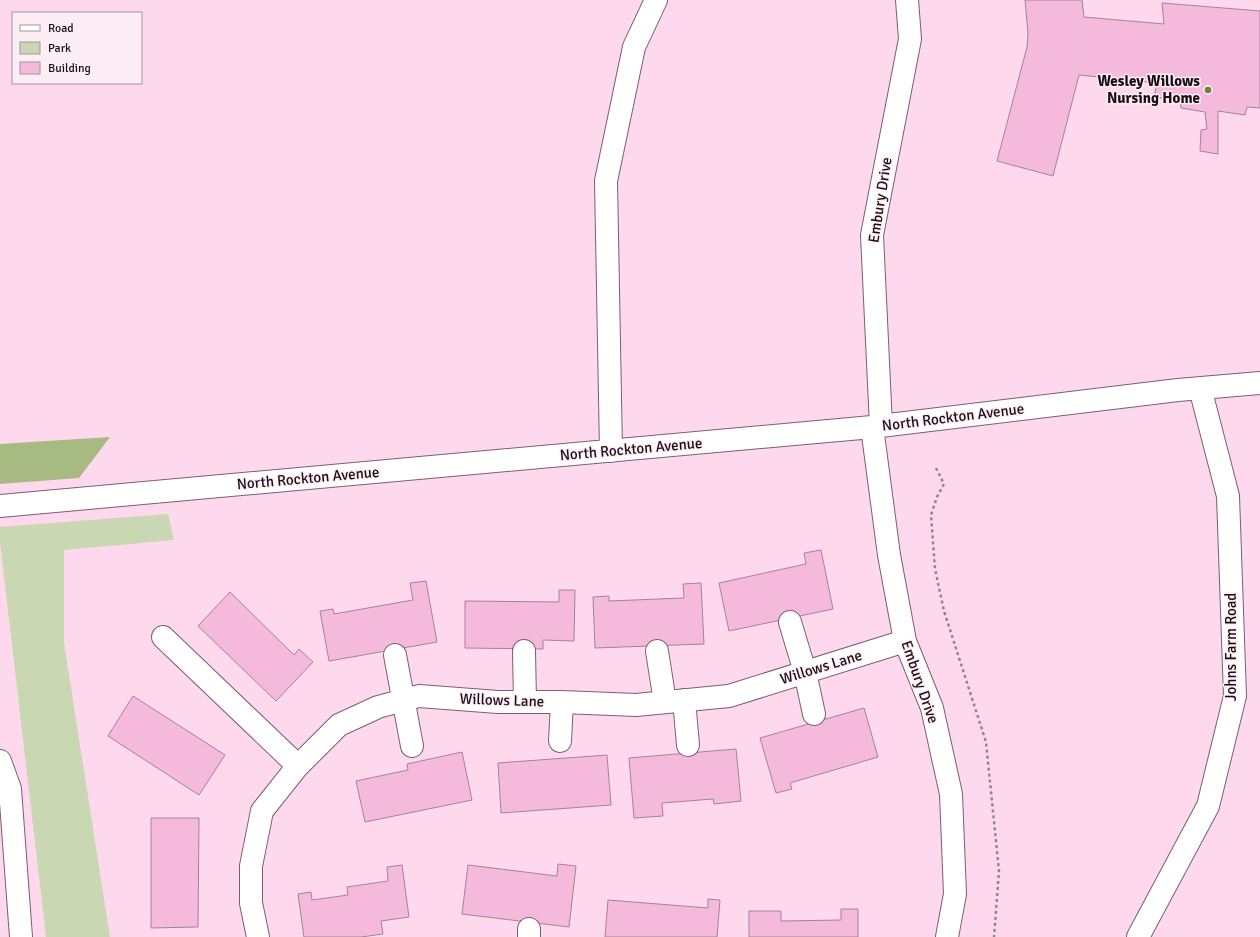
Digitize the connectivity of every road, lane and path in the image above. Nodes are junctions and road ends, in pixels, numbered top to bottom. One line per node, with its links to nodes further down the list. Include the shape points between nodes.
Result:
1 (656, 0): 6 (street, via 634,47 606,181)
2 (907, 0): 5 (street, Embury Drive, via 910,39 872,235)
3 (1260, 383): 4 (street, North Rockton Avenue)
4 (1200, 388): 5 (street, North Rockton Avenue); 26 (street, Johns Farm Road, via 1228,496 1235,696 1208,806)
5 (876, 427): 6 (street, North Rockton Avenue); 11 (street, Embury Drive, via 889,555)
6 (611, 451): 8 (street, North Rockton Avenue)
7 (936, 468): 30 (path, via 944,484 931,515 935,569 944,611 986,742 999,871)
8 (0, 506)
9 (790, 622): 15 (street)
10 (163, 637): 25 (street)
11 (906, 641): 15 (street, Willows Lane); 29 (street, Embury Drive, via 932,708 951,794 955,894)
12 (524, 651): 18 (street)
13 (657, 651): 17 (street)
14 (395, 655): 16 (street)
15 (805, 672): 17 (street, Willows Lane, via 729,696); 20 (street)
16 (404, 700): 18 (street, Willows Lane, via 419,696); 23 (street); 25 (street, Willows Lane, via 378,707 338,725)
17 (675, 701): 19 (street, Willows Lane, via 636,705); 22 (street)
18 (525, 702): 19 (street, Willows Lane)
19 (562, 702): 21 (street)
20 (814, 714)
21 (560, 741)
22 (688, 745)
23 (412, 746)
24 (0, 761): 27 (street, via 10,789)
25 (298, 766): 28 (street, Willows Lane, via 262,811 251,866 251,903)
26 (1145, 935)
27 (21, 937)
28 (258, 937)
29 (947, 937)
30 (994, 937)

